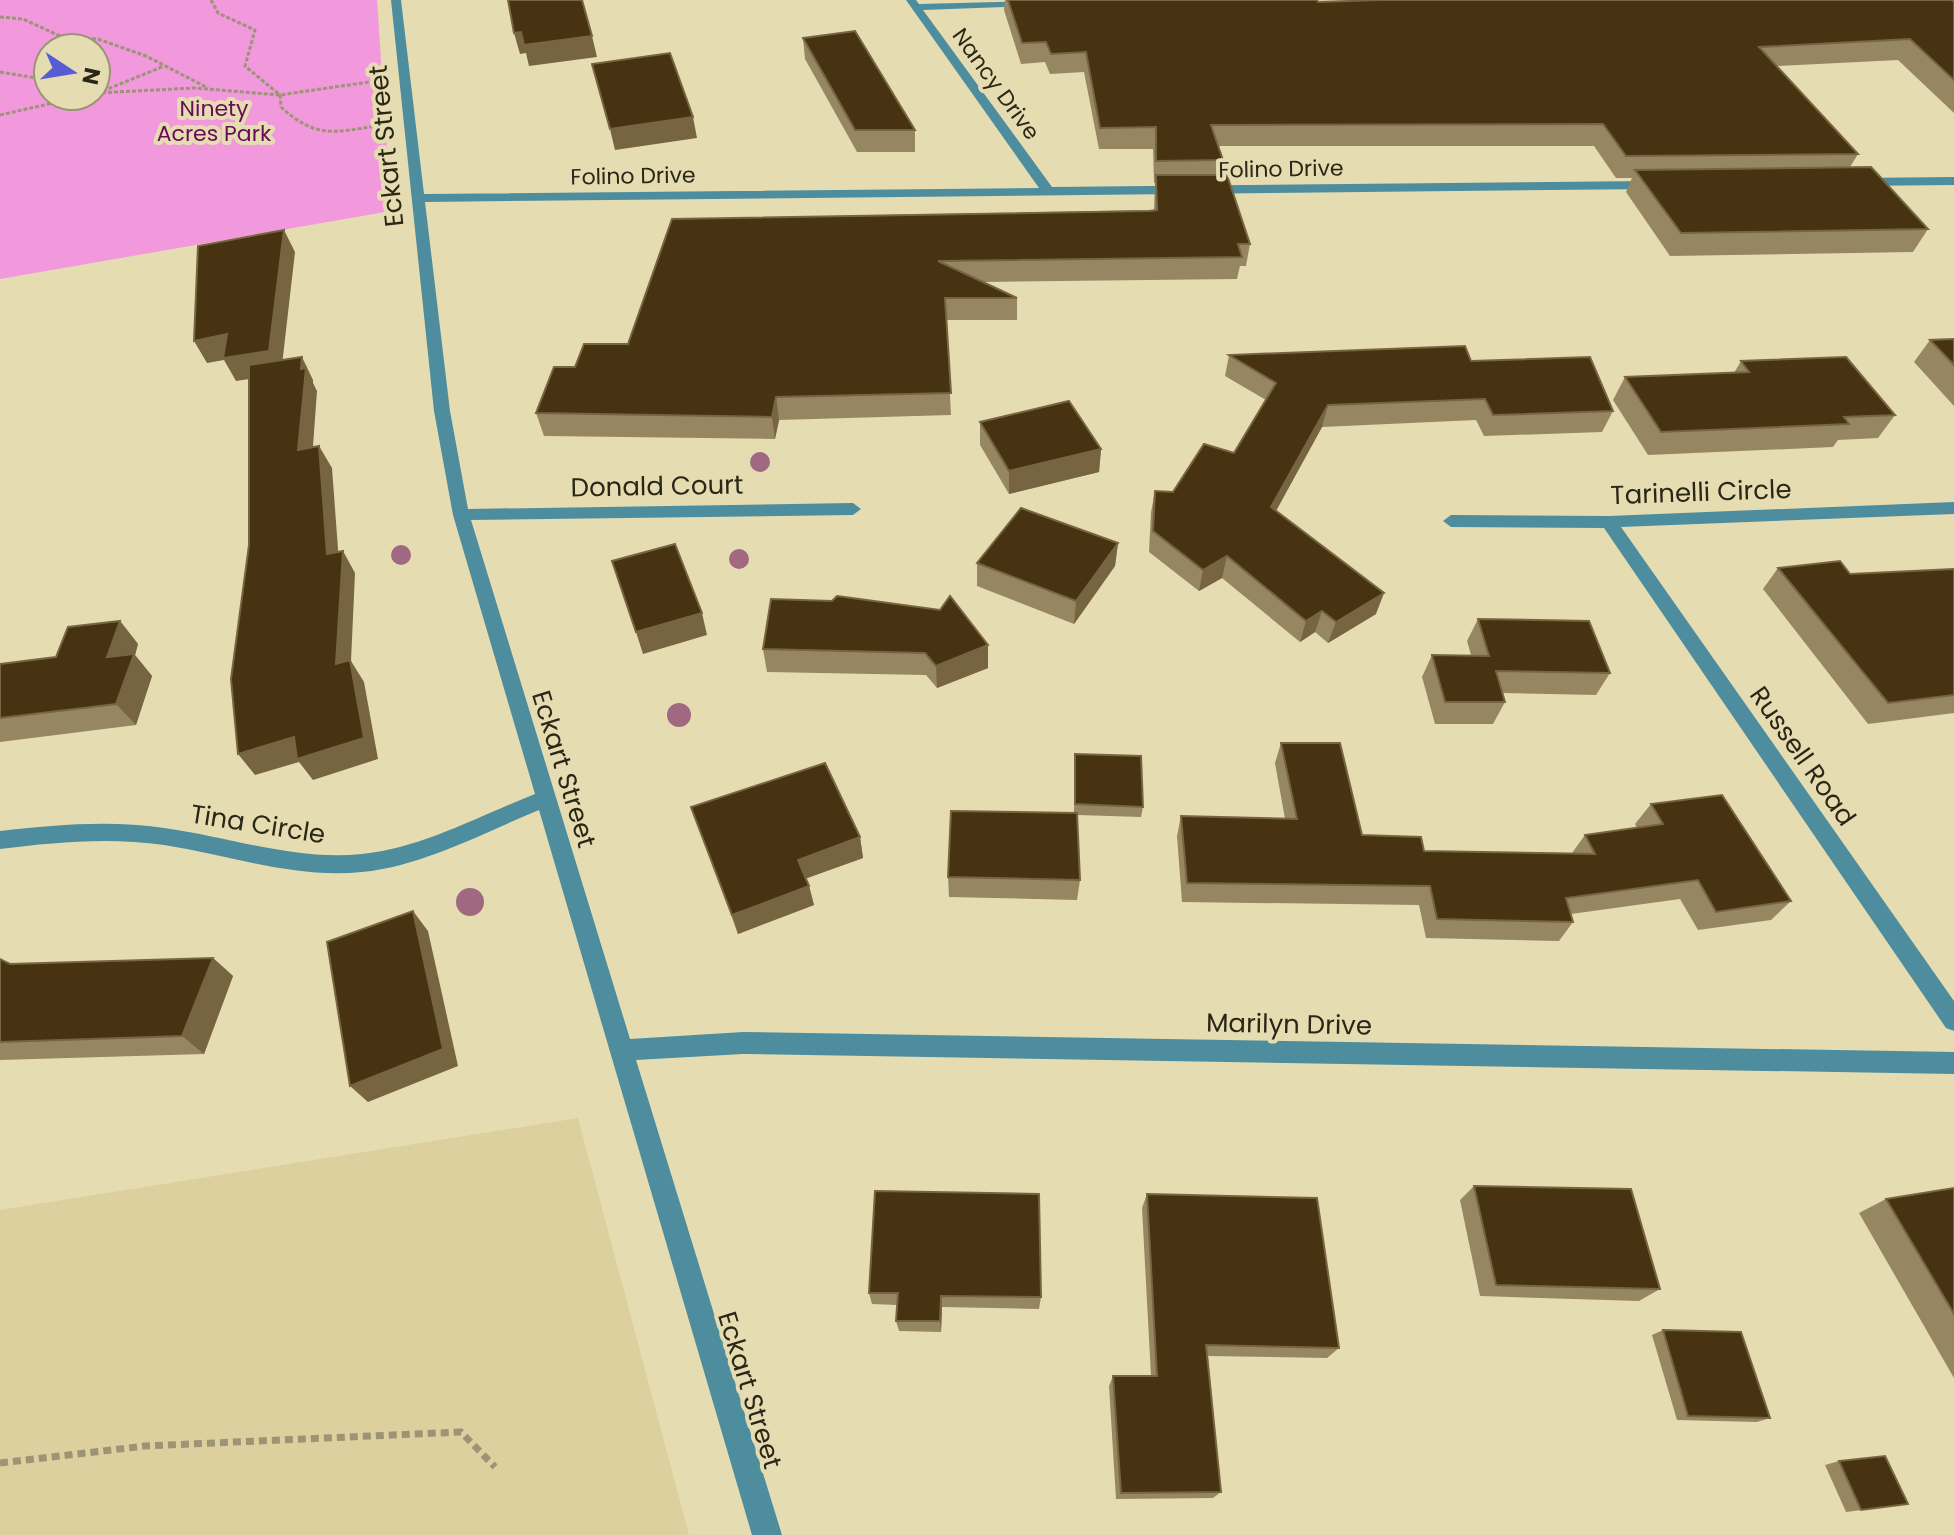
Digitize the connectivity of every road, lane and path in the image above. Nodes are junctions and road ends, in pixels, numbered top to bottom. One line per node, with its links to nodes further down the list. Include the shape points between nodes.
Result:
1 (211, 0): 13 (path, via 218,13 255,30 245,66)
2 (396, 0): 8 (street, Eckart Street)
3 (1035, 3): 4 (street)
4 (914, 4): 20 (street, Nancy Drive)
5 (0, 17): 6 (path, via 23,19 62,37 98,39)
6 (165, 66): 10 (path); 12 (path)
7 (0, 72): 9 (path)
8 (404, 76): 13 (path); 16 (street, Eckart Street)
9 (32, 77)
10 (112, 86)
11 (112, 91): 12 (path)
12 (212, 91): 13 (path)
13 (280, 95): 16 (path, via 281,107 299,125 321,134)
14 (32, 108): 15 (path)
15 (0, 115)
16 (409, 120): 21 (street, Eckart Street)
17 (1954, 181): 18 (street)
18 (1843, 182)
19 (1668, 184): 20 (street, Folino Drive)
20 (1049, 192): 21 (street, Folino Drive)
21 (417, 198): 24 (street, Eckart Street, via 442,411)
22 (1954, 508): 26 (street, Tarinelli Circle)
23 (853, 509): 24 (street, Donald Court)
24 (461, 515): 27 (street, Eckart Street)
25 (1451, 521): 26 (street, Tarinelli Circle)
26 (1609, 522): 29 (street, Russell Road)
27 (545, 799): 28 (street, Tina Circle, via 405,853 365,862 269,860 138,832); 30 (street, Eckart Street)
28 (0, 840)
29 (1954, 1020)
30 (623, 1050): 31 (street, Marilyn Drive, via 743,1043); 34 (street, Eckart Street)
31 (1954, 1063)
32 (0, 1463): 33 (path, via 145,1446 461,1432)
33 (495, 1467)
34 (767, 1535)

